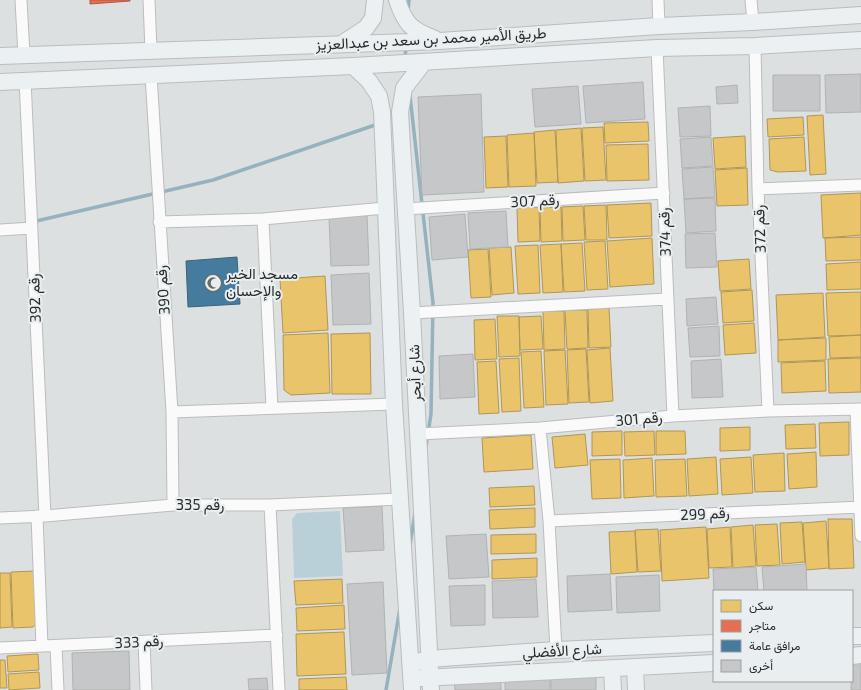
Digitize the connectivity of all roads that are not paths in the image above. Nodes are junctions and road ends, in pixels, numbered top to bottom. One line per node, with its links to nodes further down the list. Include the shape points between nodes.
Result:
1 (21, 0): 16 (street)
2 (149, 0): 15 (street)
3 (376, 0): 12 (street, via 373,18 366,28)
4 (397, 0): 11 (street, via 408,24 420,33)
5 (658, 0): 9 (street)
6 (751, 0): 8 (street)
7 (861, 15): 8 (street, طريق الأمير محمد بن سعد بن عبدالعزيز)
8 (752, 22): 9 (street, طريق الأمير محمد بن سعد بن عبدالعزيز)
9 (659, 26): 11 (street, طريق الأمير محمد بن سعد بن عبدالعزيز)
10 (861, 40): 13 (street, طريق الأمير محمد بن سعد بن عبدالعزيز)
11 (440, 41): 12 (street, طريق الأمير محمد بن سعد بن عبدالعزيز)
12 (342, 43): 15 (street, طريق الأمير محمد بن سعد بن عبدالعزيز)
13 (755, 46): 14 (street, طريق الأمير محمد بن سعد بن عبدالعزيز); 26 (street, رقم 372)
14 (657, 48): 18 (street, طريق الأمير محمد بن سعد بن عبدالعزيز); 27 (street, رقم 374)
15 (151, 51): 16 (street, طريق الأمير محمد بن سعد بن عبدالعزيز)
16 (24, 55): 17 (street, طريق الأمير محمد بن سعد بن عبدالعزيز)
17 (0, 56)
18 (424, 62): 19 (street, طريق الأمير محمد بن سعد بن عبدالعزيز); 24 (street, شارع أبحر, via 404,88)
19 (353, 66): 20 (street, طريق الأمير محمد بن سعد بن عبدالعزيز); 23 (street, شارع أبحر, via 369,81 379,96)
20 (151, 75): 21 (street, طريق الأمير محمد بن سعد بن عبدالعزيز); 31 (street, رقم 390)
21 (25, 80): 22 (street, طريق الأمير محمد بن سعد بن عبدالعزيز); 32 (street, رقم 392)
22 (0, 82)
23 (382, 112): 24 (street); 28 (street, شارع أبحر)
24 (400, 112): 29 (street, شارع أبحر)
25 (861, 185): 26 (street)
26 (758, 189): 39 (street, رقم 372)
27 (664, 193): 29 (street, رقم 307); 34 (street, رقم 374)
28 (385, 208): 30 (street); 36 (street, شارع أبحر)
29 (405, 209): 35 (street, شارع أبحر)
30 (263, 219): 31 (street); 37 (street)
31 (159, 222): 40 (street, رقم 390)
32 (32, 228): 33 (street); 48 (street, رقم 392)
33 (0, 230)
34 (667, 299): 35 (street); 41 (street, رقم 374)
35 (412, 313): 43 (street, شارع أبحر)
36 (394, 404): 37 (street); 44 (street, شارع أبحر)
37 (272, 408): 40 (street)
38 (858, 410): 39 (street, رقم 301); 47 (street)
39 (768, 411): 41 (street, رقم 301)
40 (172, 412): 45 (street, رقم 390)
41 (673, 416): 42 (street, رقم 301)
42 (540, 428): 43 (street, رقم 301); 50 (street)
43 (418, 434): 59 (street, شارع أبحر)
44 (400, 499): 46 (street, رقم 335); 63 (street, شارع أبحر)
45 (173, 505): 46 (street, رقم 335); 48 (street, رقم 335)
46 (270, 505): 52 (street)
47 (860, 507): 50 (street, رقم 299); 51 (street)
48 (41, 516): 49 (street, رقم 335); 55 (street, رقم 392)
49 (0, 518)
50 (549, 521): 58 (street)
51 (861, 536)
52 (277, 635): 53 (street, رقم 333); 67 (street)
53 (144, 642): 56 (street, رقم 333); 66 (street)
54 (713, 643): 58 (street, شارع الأفضلي)
55 (42, 646): 56 (street, رقم 333); 57 (street, رقم 333)
56 (56, 646): 65 (street)
57 (0, 648)
58 (556, 650): 59 (street, شارع الأفضلي)
59 (428, 659): 63 (street, شارع الأفضلي); 64 (street, شارع أبحر)
60 (713, 663): 61 (street, شارع الأفضلي)
61 (635, 667): 62 (street, شارع الأفضلي); 69 (street)
62 (612, 669): 64 (street, شارع الأفضلي); 68 (street)
63 (411, 677): 64 (street, شارع الأفضلي)
64 (431, 684)
65 (58, 690)
66 (146, 690)
67 (279, 690)
68 (613, 690)
69 (636, 690)

